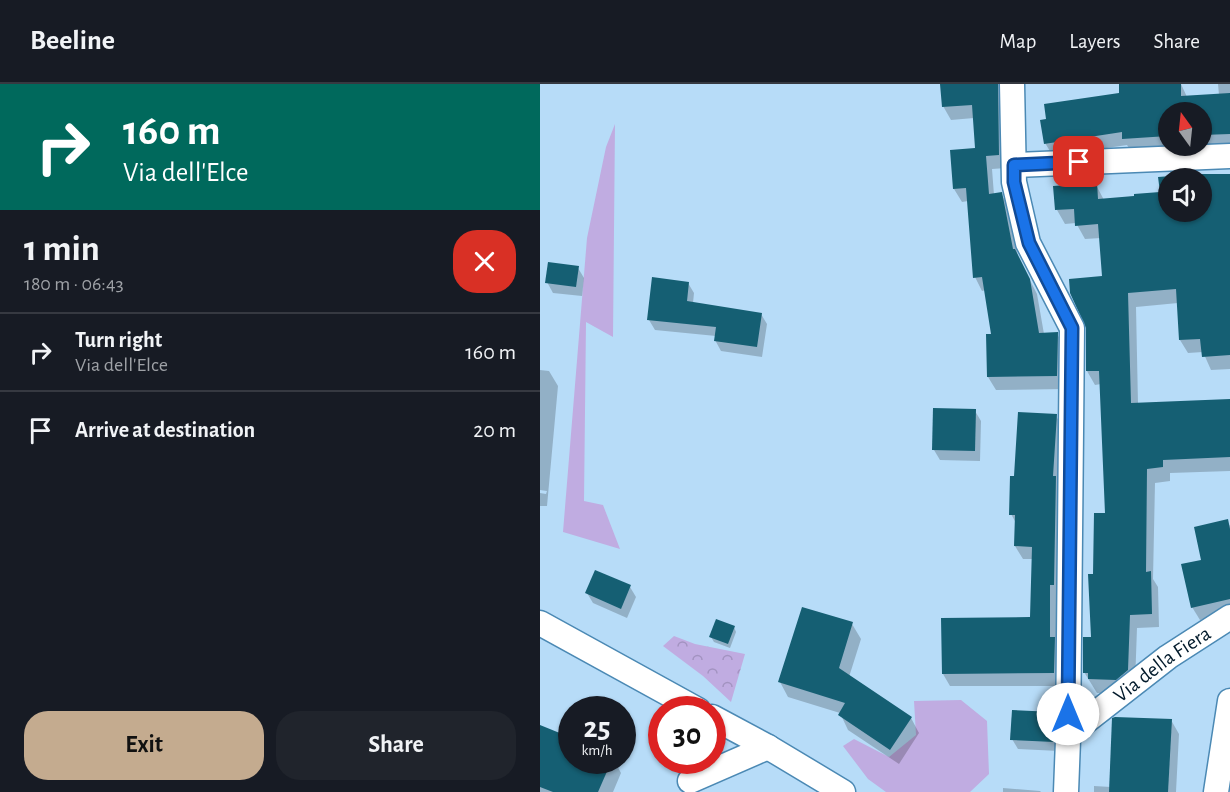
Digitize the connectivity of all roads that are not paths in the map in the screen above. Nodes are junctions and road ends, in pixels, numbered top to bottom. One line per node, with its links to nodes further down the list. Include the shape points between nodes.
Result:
1 (1012, 84): 3 (street)
2 (1230, 156): 3 (street)
3 (1014, 165): 9 (street, via 1014,182 1029,243 1072,328)
4 (1230, 617): 9 (street, Via della Fiera, via 1168,657)
5 (540, 623): 6 (street)
6 (662, 696)
7 (1230, 701): 15 (street)
8 (726, 724): 10 (street)
9 (1068, 735): 14 (street)
10 (768, 747): 11 (street); 12 (street)
11 (687, 778)
12 (815, 786): 13 (street)
13 (843, 792)
14 (1066, 792)
15 (1216, 792)

